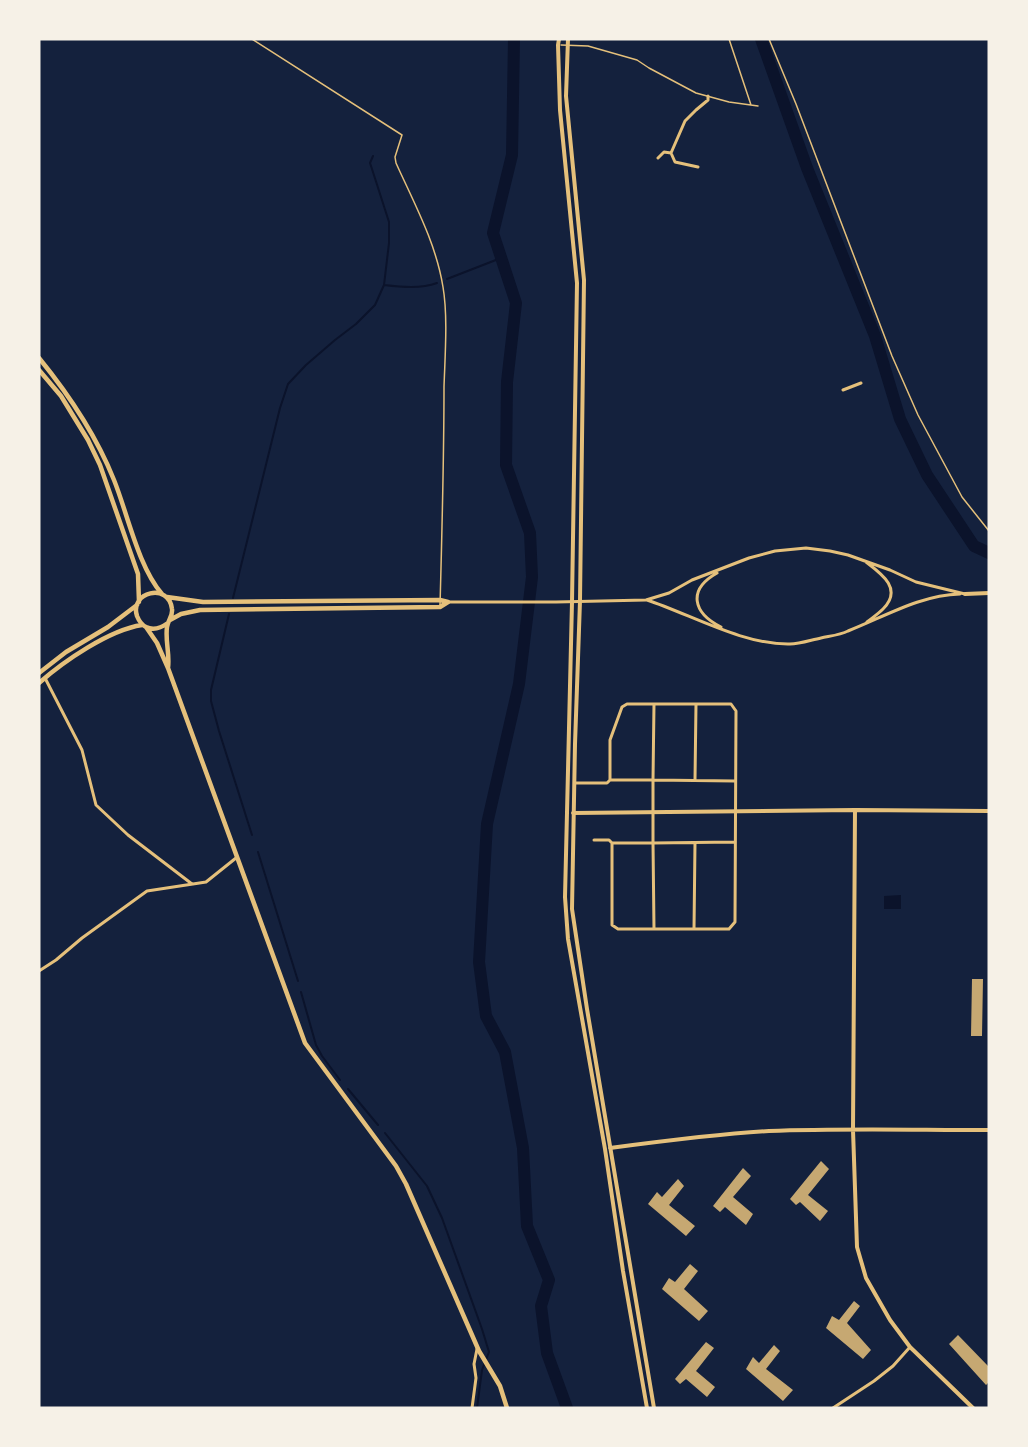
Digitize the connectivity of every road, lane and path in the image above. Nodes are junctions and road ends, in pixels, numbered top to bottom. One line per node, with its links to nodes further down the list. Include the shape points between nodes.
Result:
1 (252, 39): 24 (lane, via 402,135 396,163 427,231 444,289)
2 (559, 39): 6 (street)
3 (568, 39): 7 (street)
4 (729, 39): 9 (lane)
5 (769, 39): 18 (lane, via 918,415 962,497)
6 (558, 45): 7 (lane); 27 (street, via 560,110 577,283)
7 (567, 46): 8 (lane, via 588,46 637,60); 28 (street, via 566,96 584,280)
8 (708, 96): 9 (lane); 11 (street, via 685,121)
9 (752, 106): 10 (lane)
10 (758, 106)
11 (671, 153): 12 (street, via 664,152); 13 (street, via 675,162)
12 (658, 158)
13 (698, 167)
14 (39, 358): 23 (main road, via 67,392 101,450 141,559)
15 (39, 370): 29 (main road, via 61,396 100,465 138,574)
16 (861, 383): 17 (street)
17 (843, 390)
18 (989, 531)
19 (863, 560): 20 (street, via 806,548 775,551); 22 (street, via 916,582); 32 (street, via 883,576 891,589 883,609)
20 (735, 564): 25 (street); 34 (street, via 705,580 696,602 710,621)
21 (989, 593): 22 (street)
22 (965, 594): 32 (street, via 920,601)
23 (164, 596): 24 (main road, via 203,602); 29 (main road, via 145,595); 31 (main road, via 172,608)
24 (441, 600): 26 (main road); 30 (lane)
25 (646, 600): 28 (street); 34 (street)
26 (448, 602): 27 (street); 30 (main road)
27 (572, 602): 28 (street); 50 (street)
28 (580, 602): 45 (street)
29 (138, 603): 33 (main road, via 136,612); 36 (main road)
30 (440, 607): 31 (main road, via 200,610)
31 (169, 622): 33 (main road, via 161,628); 35 (main road)
32 (863, 625): 34 (street, via 845,633 792,644 766,643)
33 (144, 626): 35 (main road); 37 (main road, via 118,631 72,657)
34 (737, 635)
35 (168, 668): 57 (main road)
36 (39, 673)
37 (45, 678): 38 (main road); 58 (street, via 82,750 96,805)
38 (39, 683)
39 (654, 704): 40 (street); 41 (street, via 622,707 610,740); 42 (street)
40 (696, 704): 43 (street); 44 (street, via 731,704 736,711)
41 (610, 780): 42 (street); 45 (street)
42 (653, 780): 43 (street); 49 (street)
43 (695, 780): 44 (street)
44 (735, 781): 47 (street)
45 (575, 783): 51 (street)
46 (855, 810): 47 (street); 48 (street); 62 (street)
47 (735, 811): 49 (street); 53 (street)
48 (989, 811)
49 (653, 812): 51 (street); 55 (street)
50 (567, 813): 51 (street); 65 (street, via 568,939)
51 (574, 813): 64 (street, via 572,909)
52 (594, 840): 54 (street)
53 (735, 842): 56 (street); 60 (street, via 735,922 729,929)
54 (612, 843): 55 (street); 59 (street, via 612,925 618,929)
55 (653, 843): 56 (street); 59 (street)
56 (695, 843): 60 (street)
57 (237, 858): 58 (street, via 206,882); 67 (main road, via 305,1043 396,1166)
58 (192, 884): 61 (street, via 147,891)
59 (654, 929): 60 (street)
60 (694, 929)
61 (39, 971)
62 (853, 1130): 63 (street); 64 (street, via 768,1131); 66 (street, via 857,1247 866,1278)
63 (989, 1130)
64 (610, 1148): 65 (street); 71 (street)
65 (605, 1149): 70 (street)
66 (910, 1347): 72 (street, via 893,1366); 73 (street)
67 (479, 1349): 68 (street, via 474,1364); 69 (main road, via 500,1386)
68 (472, 1408)
69 (507, 1408)
70 (647, 1408)
71 (654, 1408)
72 (833, 1408)
73 (973, 1408)

